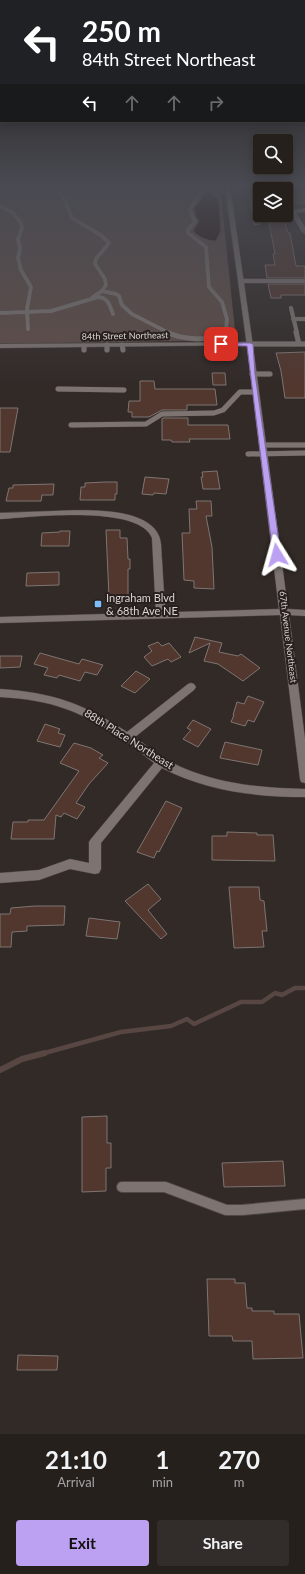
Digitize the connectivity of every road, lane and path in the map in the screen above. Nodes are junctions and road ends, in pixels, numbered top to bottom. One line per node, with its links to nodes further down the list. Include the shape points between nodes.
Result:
1 (19, 253): 10 (lane, via 21,270 30,283)
2 (101, 253): 7 (lane, via 95,261 96,269 106,282)
3 (207, 253): 7 (lane, via 209,287 222,302 227,319 223,333 219,336 180,338 132,314 122,305 116,294)
4 (237, 253): 5 (main road, 67th Avenue Northeast)
5 (241, 281): 6 (main road); 16 (main road, 67th Avenue Northeast)
6 (305, 281)
7 (102, 291): 8 (lane)
8 (93, 297): 10 (lane, via 56,310); 12 (lane, via 106,299)
9 (291, 308): 14 (lane)
10 (28, 312): 11 (lane); 15 (lane)
11 (0, 313)
12 (113, 314)
13 (305, 318): 14 (lane)
14 (293, 319): 17 (lane)
15 (28, 329)
16 (250, 344): 17 (lane); 19 (main road, 84th Street Northeast, via 84,348); 20 (main road, 67th Avenue Northeast)
17 (299, 344): 18 (lane)
18 (305, 344)
19 (0, 346)
20 (252, 374): 21 (lane); 24 (main road, 67th Avenue Northeast)
21 (270, 374)
22 (58, 389): 23 (lane)
23 (124, 390)
24 (256, 392): 25 (lane, via 240,392 223,410 214,413 162,414 146,424); 27 (main road, 67th Avenue Northeast)
25 (71, 425)
26 (305, 445): 27 (lane)
27 (263, 449): 28 (lane); 29 (lane); 31 (main road, 67th Avenue Northeast)
28 (305, 453)
29 (248, 454)
30 (0, 516): 33 (main road, via 114,514 145,524 156,538)
31 (285, 612): 32 (main road); 33 (main road); 39 (main road, 67th Avenue Northeast)
32 (305, 613)
33 (161, 615): 34 (main road)
34 (0, 620)
35 (191, 687): 37 (main road)
36 (0, 693): 37 (main road, 88th Place Northeast, via 14,693 77,707)
37 (128, 737): 38 (main road, 88th Place Northeast)
38 (162, 762): 41 (main road, 88th Place Northeast, via 212,782 253,792); 42 (main road, via 95,842 95,869 70,864 39,875)
39 (305, 774): 40 (main road, 67th Avenue Northeast)
40 (305, 779)
41 (305, 793)
42 (0, 878)
43 (122, 1187): 44 (lane, via 165,1187 226,1210)
44 (305, 1204)

